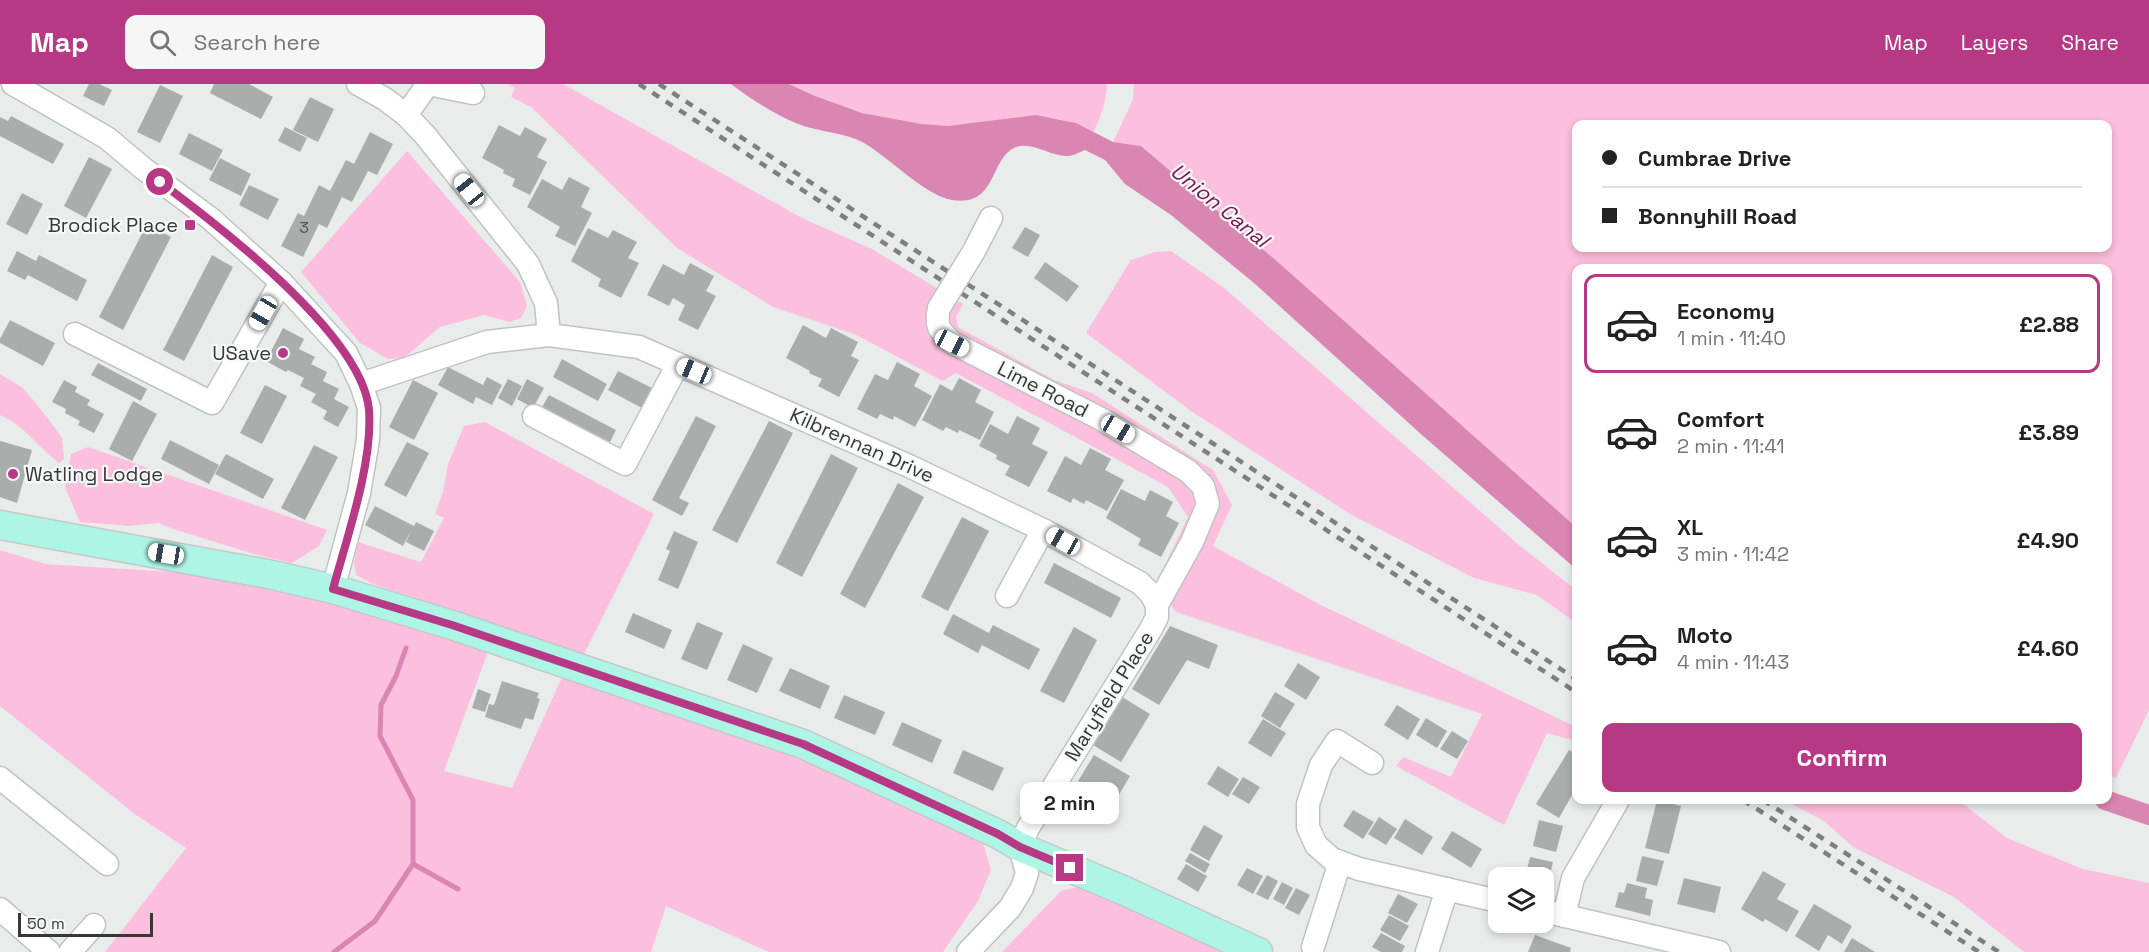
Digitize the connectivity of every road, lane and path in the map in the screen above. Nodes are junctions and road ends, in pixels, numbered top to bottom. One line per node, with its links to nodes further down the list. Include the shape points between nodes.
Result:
1 (13, 84): 6 (street, via 106,138 211,219)
2 (358, 84): 4 (street)
3 (473, 93): 4 (street, via 428,84)
4 (406, 115): 8 (street, via 528,264 546,303)
5 (991, 218): 16 (street, Lime Road, bridge, via 939,308 936,321 940,331 952,343 1101,419 1188,471 1203,486 1208,504)
6 (281, 282): 7 (street, via 212,403); 10 (street, via 346,353)
7 (75, 334)
8 (549, 335): 9 (street, Kilbrennan Drive, via 639,347); 10 (street, Kilbrennan Drive, via 487,342)
9 (678, 364): 11 (street, via 625,464); 13 (street, Kilbrennan Drive)
10 (361, 384): 14 (street, via 369,408 368,440)
11 (534, 416)
12 (0, 525): 14 (main road)
13 (1043, 530): 15 (street); 16 (street, Kilbrennan Drive, via 1140,583)
14 (333, 589): 20 (main road, via 452,625 803,744)
15 (1007, 596)
16 (1157, 605): 20 (street, Maryfield Place, via 1157,617 1151,628)
17 (1372, 763): 21 (street, via 1337,741 1321,765 1311,794 1308,827 1316,845)
18 (0, 778): 22 (street)
19 (1616, 804): 26 (street)
20 (1020, 847): 32 (street, via 1027,873 1022,888 1010,908); 33 (main road)
21 (1340, 862): 23 (street); 29 (street)
22 (107, 864)
23 (1447, 889): 24 (street); 34 (street)
24 (1488, 899)
25 (0, 909): 30 (street)
26 (1554, 914): 28 (street)
27 (94, 925): 31 (street)
28 (1660, 945): 35 (street)
29 (1313, 947)
30 (49, 952)
31 (70, 952)
32 (968, 952)
33 (1258, 952)
34 (1427, 952)
35 (1719, 952)

